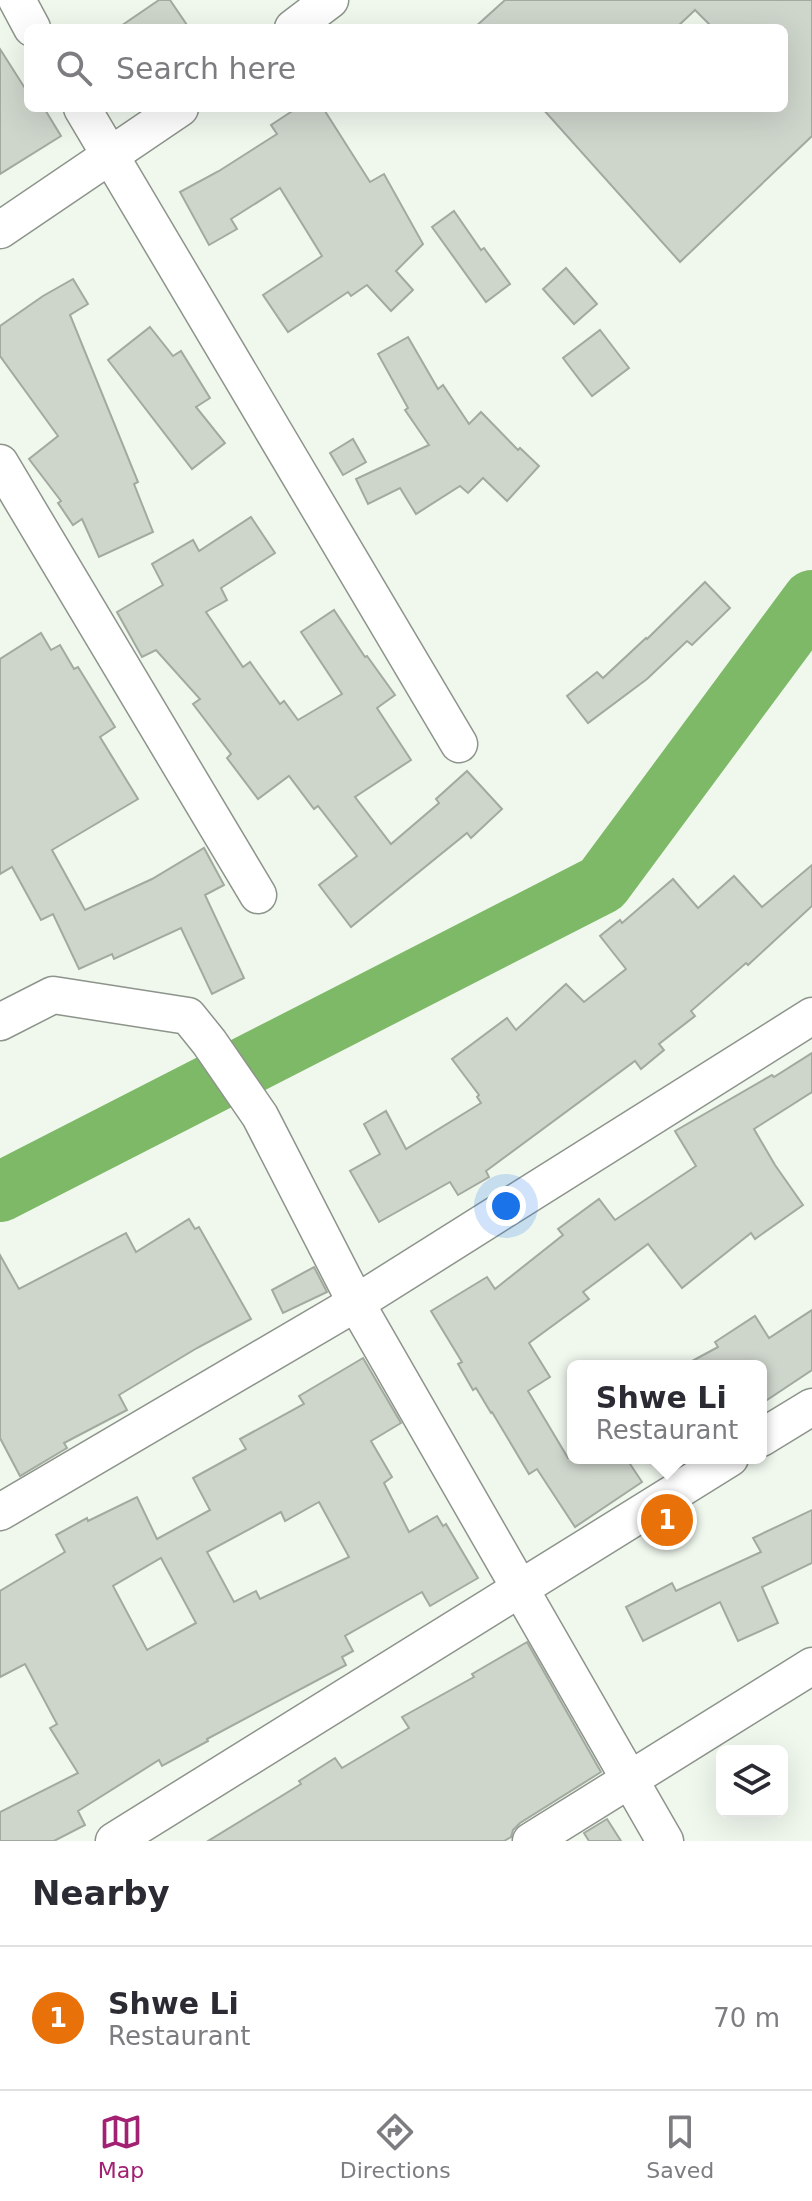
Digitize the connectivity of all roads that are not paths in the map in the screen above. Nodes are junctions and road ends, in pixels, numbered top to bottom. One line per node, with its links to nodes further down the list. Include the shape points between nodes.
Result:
1 (17, 0): 3 (street)
2 (330, 0): 4 (street)
3 (30, 24)
4 (298, 24)
5 (85, 112): 7 (street)
6 (174, 112): 7 (street)
7 (112, 155): 8 (street); 10 (street)
8 (0, 230)
9 (0, 463): 11 (street)
10 (459, 744)
11 (258, 895)
12 (812, 1016): 14 (street)
13 (0, 1022): 14 (street, via 53,995 188,1016 260,1116)
14 (356, 1303): 18 (street); 19 (street)
15 (812, 1407): 16 (street)
16 (767, 1434)
17 (720, 1464): 19 (street)
18 (0, 1512)
19 (520, 1589): 21 (street); 22 (street)
20 (812, 1666): 21 (street)
21 (630, 1779): 23 (street); 24 (street)
22 (114, 1841)
23 (531, 1841)
24 (665, 1841)

